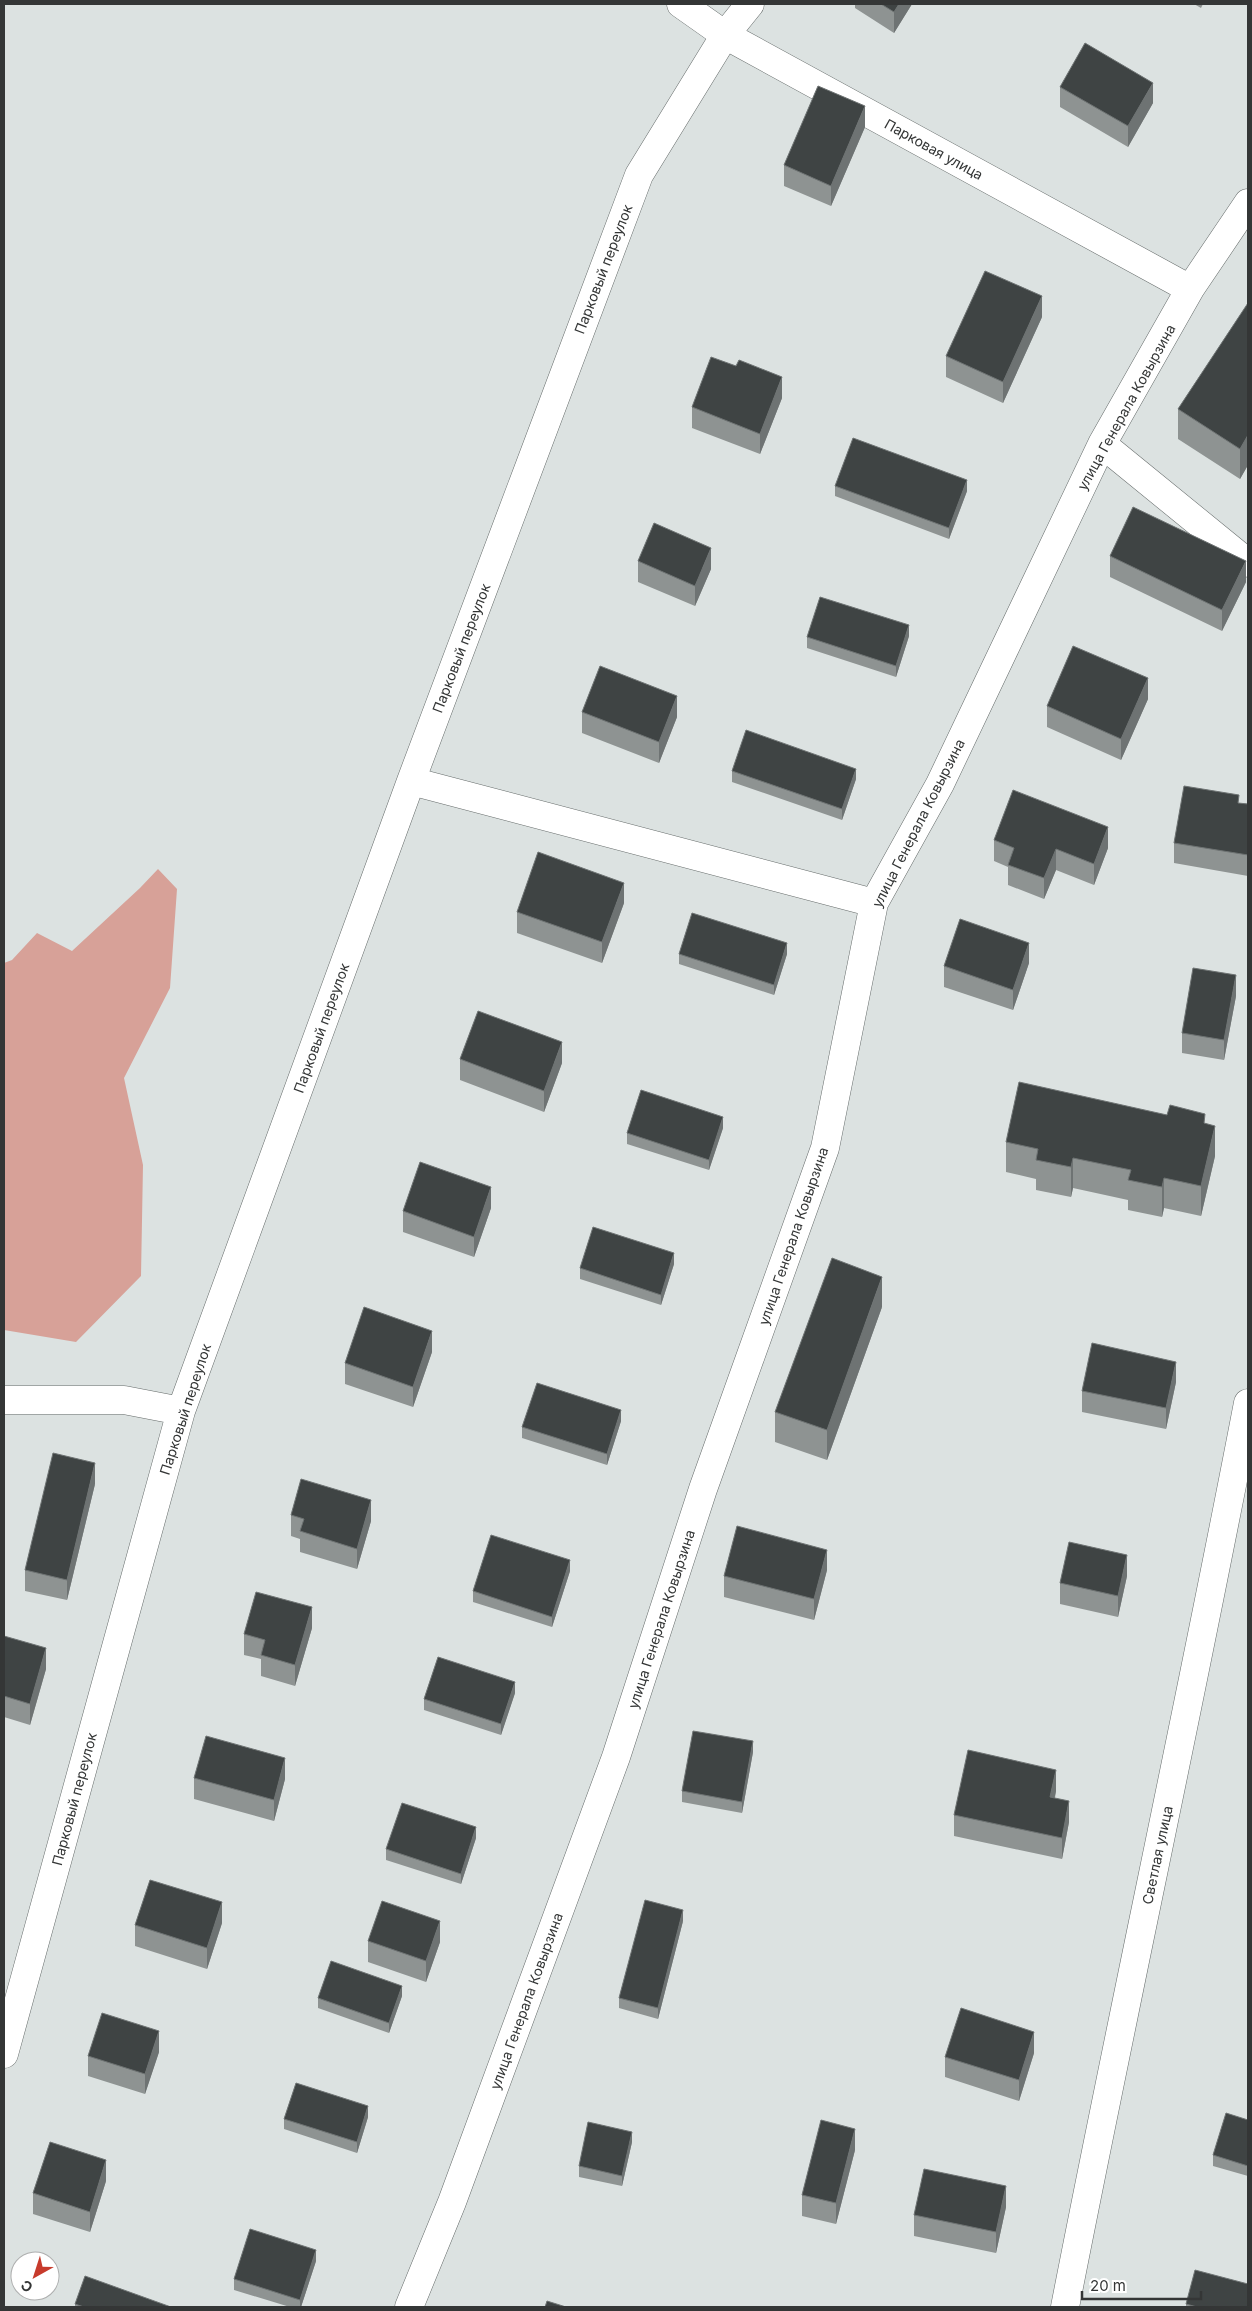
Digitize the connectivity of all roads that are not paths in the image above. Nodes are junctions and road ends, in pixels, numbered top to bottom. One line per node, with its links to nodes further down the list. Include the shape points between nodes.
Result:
1 (681, 4): 3 (street, Парковая улица)
2 (750, 4): 3 (street, Парковый переулок)
3 (725, 35): 5 (street, Парковая улица); 8 (street, Парковый переулок, via 639,175)
4 (1248, 203): 5 (street, улица Генерала Ковырзина)
5 (1190, 289): 6 (street, улица Генерала Ковырзина)
6 (1102, 444): 7 (street); 9 (street, улица Генерала Ковырзина, via 940,784)
7 (1248, 563)
8 (411, 781): 9 (street); 12 (street, Парковый переулок)
9 (874, 903): 14 (street, улица Генерала Ковырзина, via 825,1148 703,1489 616,1758 452,2202)
10 (4, 1400): 12 (street, via 124,1400)
11 (1248, 1403): 15 (street, Светлая улица)
12 (181, 1410): 13 (street, Парковый переулок)
13 (4, 2054)
14 (409, 2307)
15 (1065, 2307)

